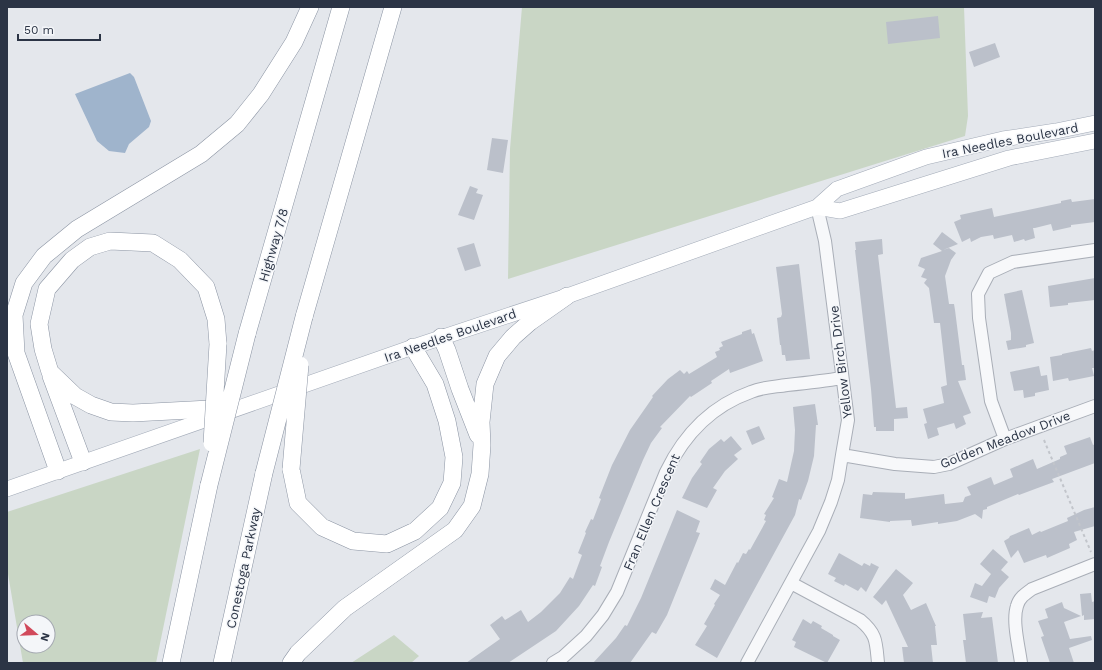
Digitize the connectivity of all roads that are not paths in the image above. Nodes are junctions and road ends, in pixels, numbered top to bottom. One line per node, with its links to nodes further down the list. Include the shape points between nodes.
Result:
1 (310, 7): 20 (highway, via 294,42 237,124 201,154 77,229 44,256 24,283 14,315 16,353)
2 (341, 7): 21 (highway, Highway 7/8, bridge, via 247,334)
3 (393, 7): 9 (highway)
4 (1095, 123): 6 (main road, Ira Needles Boulevard, via 1003,139 926,157 837,189)
5 (1095, 141): 6 (main road, Ira Needles Boulevard, via 1009,158 840,211)
6 (817, 207): 8 (main road, Ira Needles Boulevard); 13 (street, Yellow Birch Drive, via 825,241)
7 (1095, 250): 16 (street, via 1013,262 989,273 978,294 991,401)
8 (567, 296): 10 (main road, Ira Needles Boulevard); 17 (highway, via 530,322 497,356 485,384 480,422)
9 (304, 317): 11 (highway, bridge, via 291,469 298,503 322,527 353,541 387,544 415,531 440,508 452,482 454,457 447,421 435,384); 26 (highway, Conestoga Parkway, bridge, via 264,473)
10 (441, 337): 11 (main road, Ira Needles Boulevard); 17 (highway)
11 (413, 347): 15 (main road, Ira Needles Boulevard)
12 (50, 372): 15 (highway, via 75,396 111,412); 19 (highway); 21 (highway, bridge, via 39,324 47,289 72,260 90,247 110,241 153,244 180,260 206,287 216,318 218,344)
13 (842, 378): 18 (street, Yellow Birch Drive, via 848,420); 28 (street, Fran Ellen Crescent, via 752,391 719,408 696,427 678,448 666,472 610,604 586,636)
14 (1095, 406): 16 (street, Golden Meadow Drive)
15 (237, 408): 19 (main road, Ira Needles Boulevard)
16 (1005, 438): 18 (street, Golden Meadow Drive, via 948,464 934,467 895,464)
17 (482, 445): 27 (highway, via 480,474 472,506 455,530 345,608 298,653)
18 (842, 455): 24 (street, Yellow Birch Drive, via 831,502 819,531)
19 (83, 462): 20 (main road, Ira Needles Boulevard)
20 (58, 471): 22 (main road, Ira Needles Boulevard)
21 (209, 485): 25 (highway)
22 (7, 489)
23 (1093, 558): 31 (street, via 1023,595 1017,604 1015,615)
24 (791, 583): 29 (street, Yellow Birch Drive); 30 (street, via 860,620 868,627 875,638)
25 (171, 663)
26 (222, 663)
27 (291, 663)
28 (553, 663)
29 (747, 663)
30 (878, 663)
31 (1021, 663)

